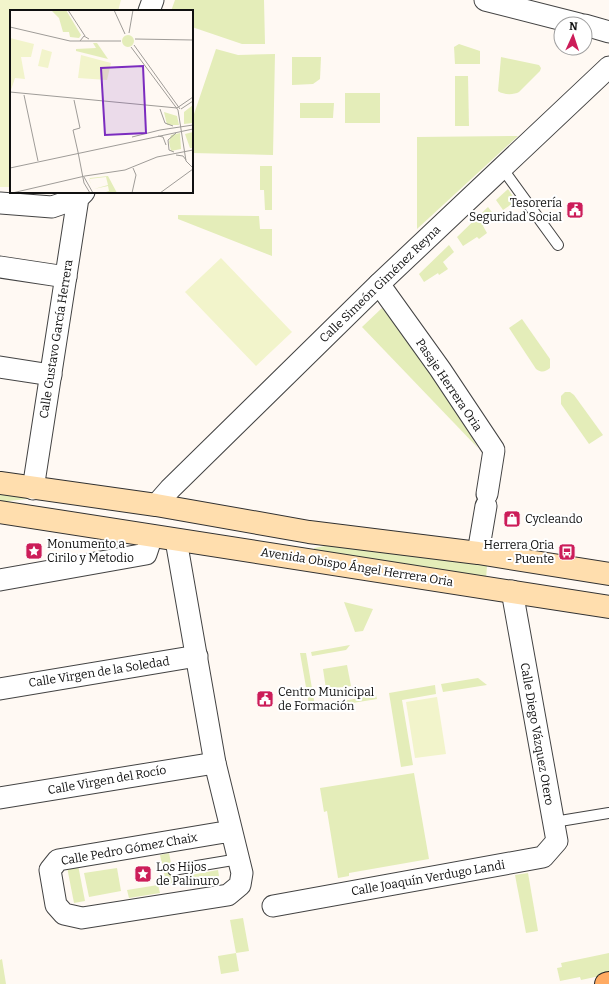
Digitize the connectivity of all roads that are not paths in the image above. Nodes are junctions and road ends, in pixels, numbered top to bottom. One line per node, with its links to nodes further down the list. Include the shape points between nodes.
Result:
1 (153, 0): 3 (street)
2 (485, 0): 4 (street)
3 (149, 10)
4 (553, 17)
5 (593, 28): 6 (street)
6 (609, 32)
7 (609, 67): 8 (street, Calle Simeón Giménez Reyna)
8 (502, 168): 11 (lane); 14 (street, Calle Simeón Giménez Reyna)
9 (81, 195): 10 (street, via 52,207); 13 (street, Calle Gustavo García Herrera)
10 (0, 203)
11 (558, 245)
12 (0, 267): 13 (street)
13 (66, 277): 16 (street, Calle Gustavo García Herrera)
14 (379, 284): 19 (street, Calle Simeón Giménez Reyna); 25 (street, Pasaje Herrera Oria, via 494,450)
15 (0, 367): 16 (street)
16 (51, 375): 18 (street, Calle Gustavo García Herrera)
17 (0, 484): 18 (main road)
18 (33, 489): 19 (main road)
19 (156, 505): 21 (main road); 22 (main road, Avenida Obispo Ángel Herrera Oria, via 138,521); 23 (main road)
20 (0, 512): 22 (main road, Avenida Obispo Ángel Herrera Oria)
21 (270, 526): 24 (main road, via 194,529); 25 (main road)
22 (106, 528): 23 (main road, Avenida Obispo Ángel Herrera Oria)
23 (152, 536): 24 (main road, Avenida Obispo Ángel Herrera Oria); 27 (street, via 146,554)
24 (176, 540): 28 (main road, Avenida Obispo Ángel Herrera Oria); 30 (street, Calle Pedro Gómez Chaix)
25 (478, 554): 26 (main road)
26 (599, 572): 28 (main road, via 523,578)
27 (0, 580)
28 (512, 591): 29 (main road, Avenida Obispo Ángel Herrera Oria); 35 (street, Calle Diego Vázquez Otero)
29 (609, 607)
30 (197, 656): 31 (street, Calle Virgen de la Soledad); 32 (street, Calle Pedro Gómez Chaix)
31 (0, 689)
32 (215, 763): 33 (street, Calle Virgen del Rocío); 36 (street, Calle Pedro Gómez Chaix)
33 (0, 798)
34 (609, 813): 35 (lane, Calle Diego Vázquez Otero)
35 (554, 822): 39 (street, Calle Joaquín Verdugo Landi, via 557,841 543,857)
36 (231, 831): 37 (street, Calle Pedro Gómez Chaix); 37 (street, Calle Pedro Gómez Chaix, via 58,860 50,870 56,904 64,914 82,918 228,895 240,885 242,873)
37 (239, 859): 38 (lane)
38 (173, 870)
39 (273, 906)
40 (609, 983): 41 (main road)
41 (606, 984)

